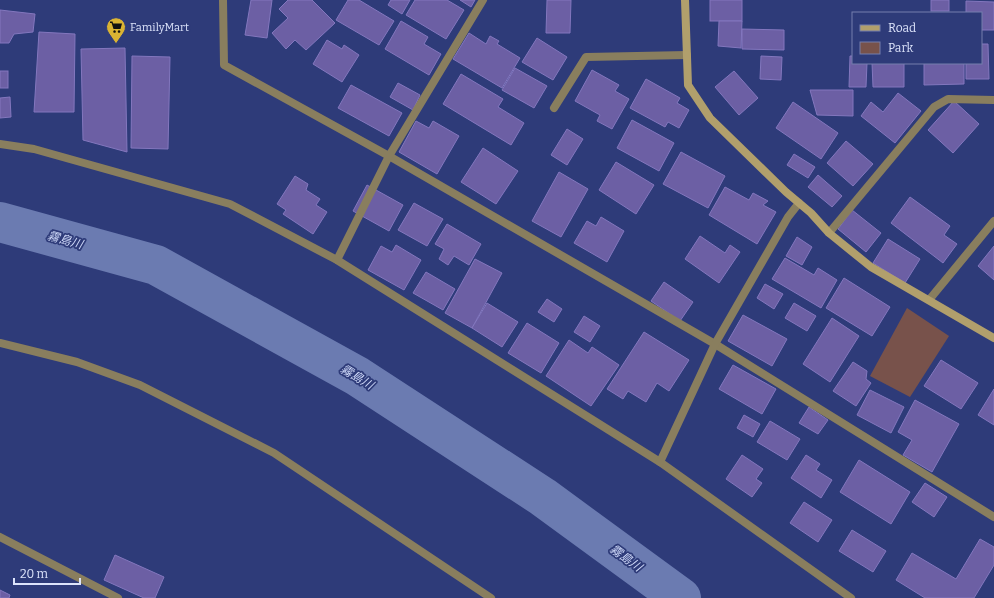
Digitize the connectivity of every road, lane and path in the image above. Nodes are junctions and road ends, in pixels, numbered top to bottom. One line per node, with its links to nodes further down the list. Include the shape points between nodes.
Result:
1 (224, 0): 8 (street, via 224,65)
2 (483, 0): 8 (street)
3 (685, 0): 4 (street)
4 (687, 55): 6 (street, via 586,57); 9 (street, via 688,85 710,118)
5 (994, 100): 11 (street, via 948,99 934,107)
6 (554, 108)
7 (0, 144): 12 (street, via 34,150 230,204)
8 (389, 156): 12 (street); 16 (street)
9 (799, 203): 11 (street); 16 (street, via 788,217)
10 (994, 221): 13 (street)
11 (829, 233): 13 (street, via 871,267)
12 (337, 260): 17 (street)
13 (930, 300): 14 (street)
14 (994, 338)
15 (0, 343): 21 (street, via 77,362 140,385 274,453)
16 (715, 344): 17 (street); 18 (street)
17 (660, 462): 22 (street)
18 (994, 517)
19 (0, 537): 20 (street)
20 (118, 598)
21 (491, 598)
22 (851, 598)

